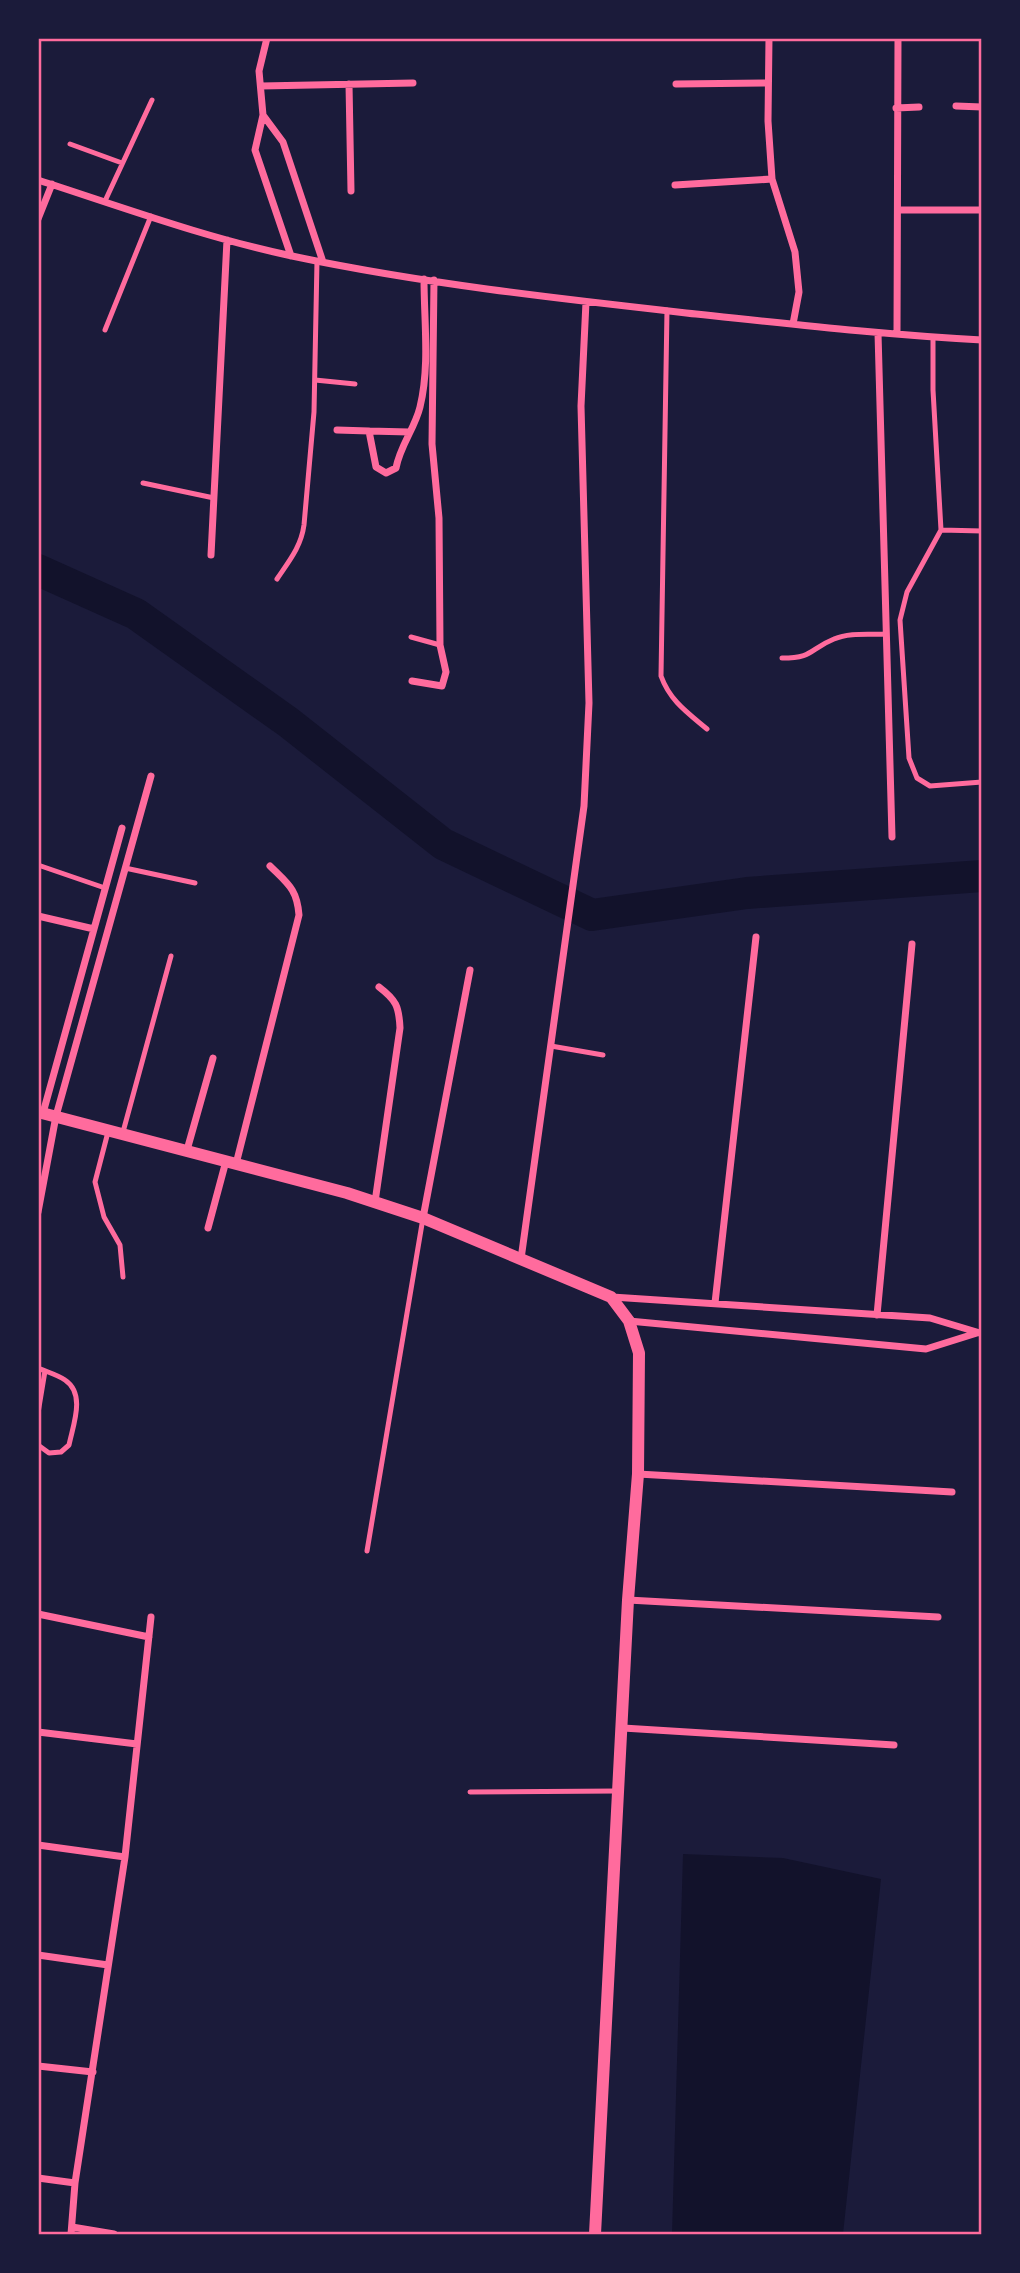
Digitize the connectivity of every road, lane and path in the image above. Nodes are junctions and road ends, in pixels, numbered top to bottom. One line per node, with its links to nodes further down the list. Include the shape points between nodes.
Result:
1 (267, 38): 8 (street, via 259,71)
2 (769, 38): 5 (street)
3 (898, 38): 13 (street)
4 (413, 83): 6 (street)
5 (768, 83): 7 (street); 17 (street)
6 (349, 84): 8 (street); 21 (street)
7 (676, 84)
8 (261, 86): 14 (street)
9 (152, 100): 16 (lane)
10 (956, 106): 12 (street)
11 (919, 107): 13 (street)
12 (982, 107)
13 (896, 108): 24 (street)
14 (263, 115): 28 (street, via 255,150); 29 (street, via 283,142)
15 (70, 144): 16 (lane)
16 (122, 163): 22 (lane)
17 (772, 179): 20 (street); 34 (street, via 794,252 799,292)
18 (38, 180): 19 (street)
19 (52, 184): 22 (street); 26 (street)
20 (675, 184)
21 (351, 191)
22 (105, 201): 25 (street)
23 (982, 209): 24 (street)
24 (898, 210): 37 (street)
25 (151, 216): 27 (street); 35 (lane)
26 (38, 219)
27 (227, 240): 28 (street); 46 (street)
28 (291, 256): 29 (street)
29 (320, 261): 30 (street); 40 (lane)
30 (424, 279): 31 (street); 44 (street, via 422,396)
31 (434, 280): 32 (street); 53 (street, via 432,444 439,518)
32 (586, 302): 33 (street); 73 (street, via 581,406 589,703 584,806)
33 (667, 310): 34 (street); 56 (lane, via 661,676 676,703)
34 (793, 324): 36 (street)
35 (105, 330)
36 (878, 333): 37 (street); 51 (street)
37 (897, 334): 38 (street)
38 (933, 338): 39 (street); 47 (lane)
39 (982, 340)
40 (315, 380): 41 (lane); 50 (lane, via 302,539)
41 (355, 384)
42 (337, 429): 43 (street)
43 (369, 431): 44 (street); 44 (street, via 376,467 386,473 396,468)
44 (409, 432)
45 (144, 483): 46 (lane)
46 (214, 498): 49 (street)
47 (941, 530): 48 (lane); 58 (lane, via 907,592 900,620 909,758 917,778 930,786)
48 (982, 531)
49 (211, 555)
50 (277, 579)
51 (886, 634): 54 (lane, via 835,638 800,658); 60 (street)
52 (411, 637): 53 (lane)
53 (440, 645): 55 (street, via 444,684)
54 (782, 658)
55 (412, 681)
56 (707, 729)
57 (151, 776): 63 (street)
58 (982, 782)
59 (122, 828): 65 (street)
60 (892, 837)
61 (38, 865): 65 (lane)
62 (270, 866): 80 (street, via 298,898 299,915)
63 (125, 868): 64 (lane); 76 (street)
64 (195, 883)
65 (105, 888): 67 (street)
66 (38, 916): 67 (street)
67 (94, 929): 76 (street)
68 (756, 937): 88 (street)
69 (912, 944): 89 (street)
70 (172, 956): 78 (lane)
71 (470, 970): 83 (street)
72 (379, 987): 81 (street, via 393,998 400,1028)
73 (551, 1046): 74 (lane); 85 (street)
74 (603, 1055)
75 (213, 1058): 79 (street)
76 (46, 1114): 77 (street); 82 (street)
77 (108, 1129): 78 (street); 86 (lane, via 95,1182 104,1217 120,1245)
78 (123, 1133): 79 (street)
79 (187, 1150): 80 (street)
80 (231, 1162): 81 (street); 84 (street)
81 (375, 1202): 83 (street)
82 (38, 1212)
83 (423, 1218): 85 (street); 98 (lane)
84 (208, 1227)
85 (521, 1260): 87 (street)
86 (123, 1277)
87 (611, 1297): 88 (street); 90 (street)
88 (715, 1303): 89 (street)
89 (877, 1315): 91 (street, via 930,1318)
90 (629, 1321): 91 (street, via 926,1349); 96 (street, via 639,1353)
91 (981, 1332)
92 (38, 1368): 93 (lane)
93 (46, 1371): 94 (lane); 95 (lane, via 74,1388 78,1400 69,1445 61,1452 49,1453)
94 (38, 1413)
95 (38, 1445)
96 (638, 1474): 97 (street); 99 (street)
97 (952, 1492)
98 (367, 1551)
99 (628, 1600): 102 (street); 104 (street)
100 (38, 1615): 103 (street)
101 (151, 1617): 103 (street)
102 (938, 1617)
103 (149, 1637): 106 (street)
104 (623, 1728): 107 (street); 108 (street)
105 (38, 1732): 106 (street)
106 (137, 1744): 111 (street)
107 (894, 1745)
108 (620, 1791): 109 (lane); 120 (street)
109 (470, 1792)
110 (38, 1844): 111 (street)
111 (125, 1857): 113 (street)
112 (38, 1955): 113 (street)
113 (108, 1965): 115 (street)
114 (38, 2066): 115 (street)
115 (93, 2072): 117 (street)
116 (38, 2178): 117 (street)
117 (75, 2183): 118 (street)
118 (71, 2231): 119 (street)
119 (114, 2235)
120 (595, 2235)

